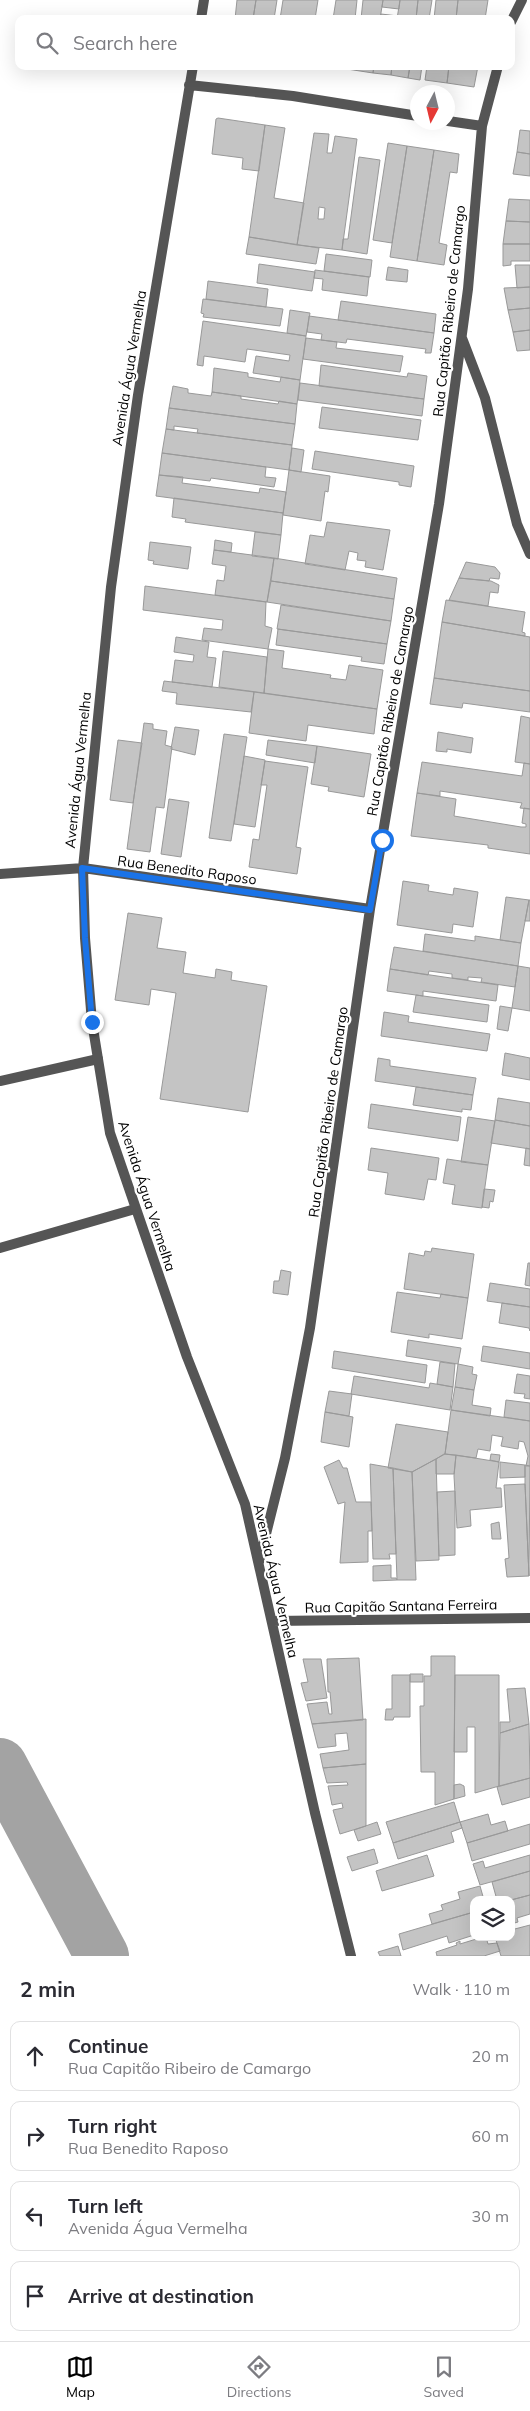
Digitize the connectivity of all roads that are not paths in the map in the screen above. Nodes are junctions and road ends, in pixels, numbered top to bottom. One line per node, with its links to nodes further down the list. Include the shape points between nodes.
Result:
1 (204, 0): 4 (street)
2 (514, 0): 5 (street)
3 (522, 0): 6 (street)
4 (202, 15)
5 (512, 15)
6 (514, 15)
7 (191, 70): 9 (street, Avenida Água Vermelha)
8 (497, 70): 12 (street, Rua Capitão Ribeiro de Camargo)
9 (189, 85): 10 (street, via 292,96); 15 (street, Avenida Água Vermelha, via 138,396 111,587)
10 (410, 115)
11 (455, 122): 12 (street)
12 (482, 126): 13 (street, Rua Capitão Ribeiro de Camargo)
13 (461, 336): 14 (street, via 485,398 517,524); 17 (street, Rua Capitão Ribeiro de Camargo, via 439,504)
14 (530, 554)
15 (82, 868): 16 (street, Rua Benedito Raposo); 17 (street, Rua Benedito Raposo); 18 (street, Avenida Água Vermelha, via 92,1022)
16 (0, 874)
17 (370, 910): 22 (street, Rua Capitão Ribeiro de Camargo, via 310,1328 285,1458)
18 (98, 1059): 19 (street); 20 (street, Avenida Água Vermelha, via 110,1133)
19 (0, 1081)
20 (135, 1209): 21 (street); 22 (street, Avenida Água Vermelha, via 187,1357 245,1504)
21 (0, 1248)
22 (259, 1566): 24 (street, Avenida Água Vermelha)
23 (530, 1618): 24 (street, Rua Capitão Santana Ferreira)
24 (272, 1621): 25 (street, Avenida Água Vermelha, via 314,1813)
25 (351, 1956)

